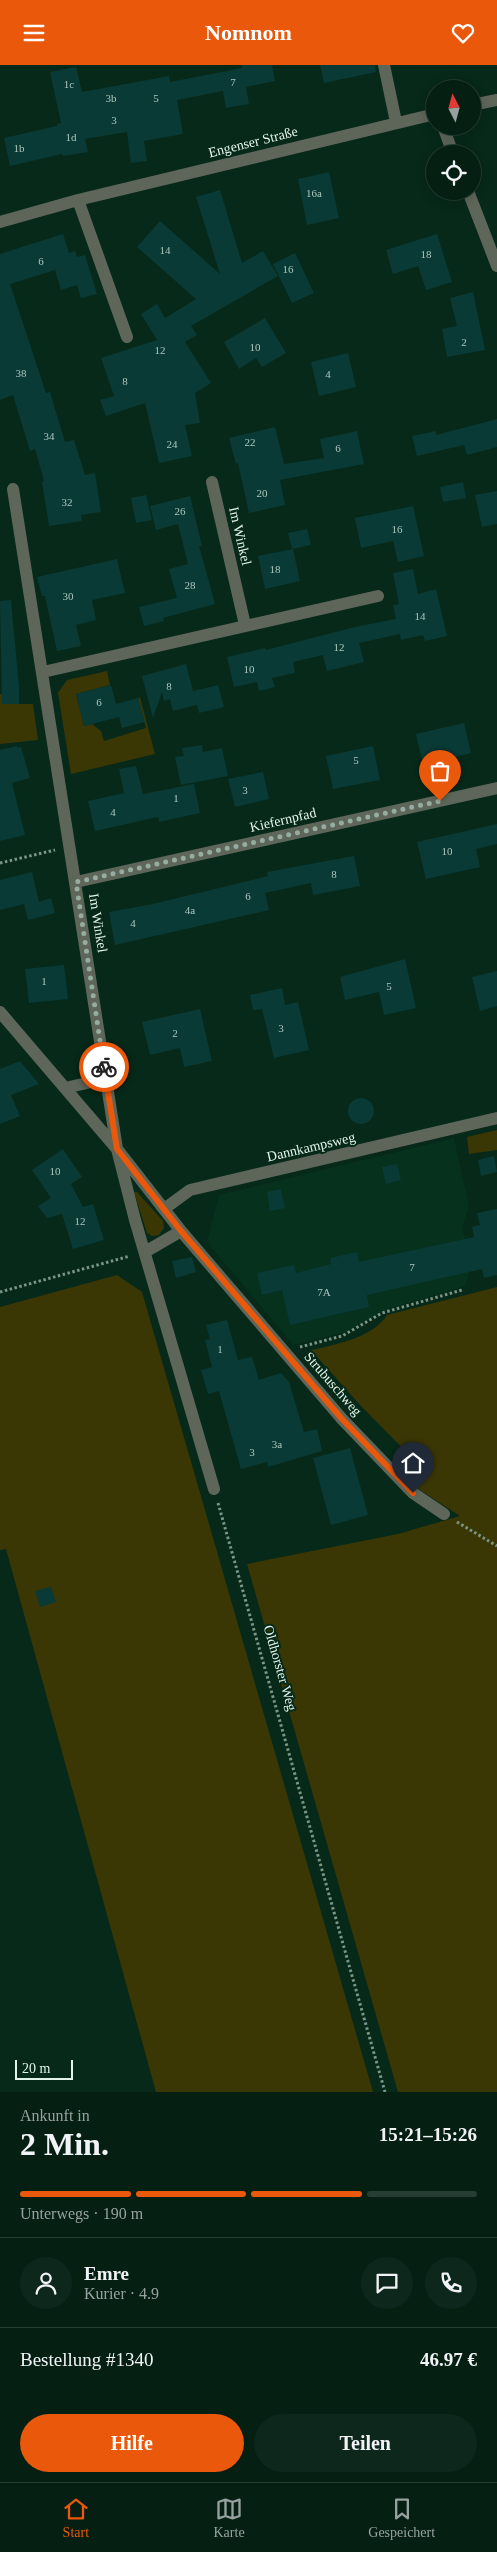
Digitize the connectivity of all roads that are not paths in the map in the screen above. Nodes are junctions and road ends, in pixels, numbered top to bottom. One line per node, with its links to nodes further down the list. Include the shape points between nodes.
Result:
1 (384, 65): 5 (street)
2 (497, 100): 3 (street)
3 (481, 103)
4 (426, 116): 5 (street, Engenser Straße)
5 (396, 122): 6 (street, Engenser Straße)
6 (78, 200): 8 (street, Engenser Straße); 10 (street)
7 (471, 200): 9 (street)
8 (0, 222)
9 (497, 266)
10 (127, 337)
11 (212, 482): 14 (street, Im Winkel)
12 (13, 489): 15 (street, Im Winkel)
13 (378, 596): 14 (street)
14 (245, 625): 15 (street)
15 (43, 672): 17 (street, Im Winkel)
16 (497, 788): 17 (street, Kiefernpfad)
17 (76, 882): 19 (street, Im Winkel)
18 (0, 1012): 20 (street)
19 (105, 1071): 20 (street, via 87,1083); 22 (street, Im Winkel)
20 (65, 1088): 22 (street)
21 (497, 1118): 23 (street, Dannkampsweg, via 190,1191)
22 (117, 1149): 23 (street); 25 (street)
23 (164, 1209): 24 (street)
24 (181, 1231): 25 (street); 27 (street, Strubuschweg, via 342,1419 413,1493)
25 (145, 1252): 26 (street)
26 (214, 1489)
27 (444, 1514)

